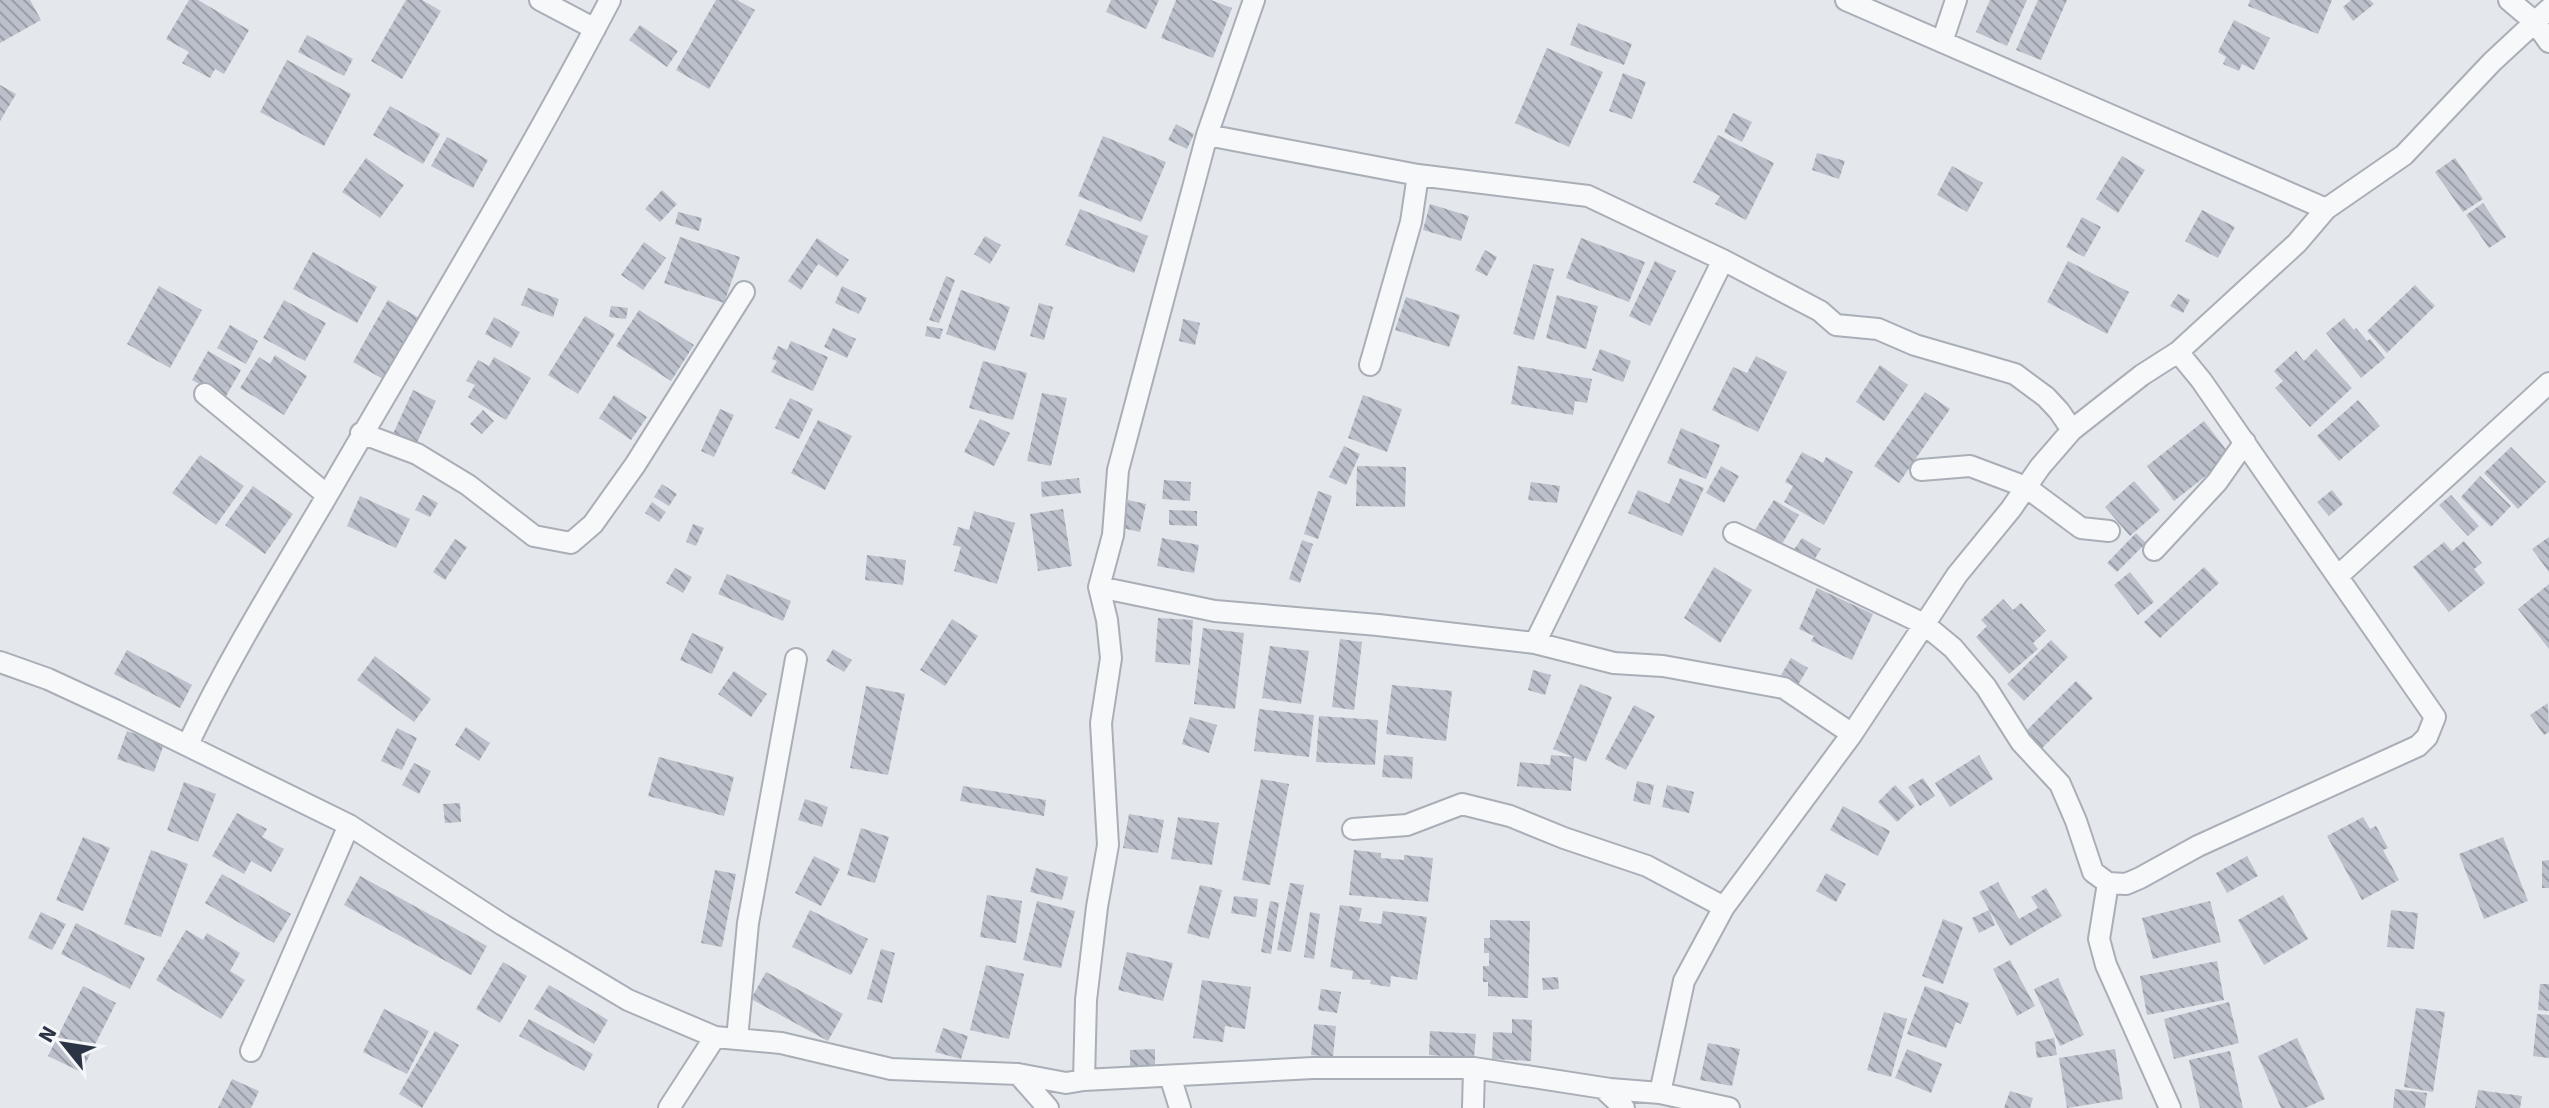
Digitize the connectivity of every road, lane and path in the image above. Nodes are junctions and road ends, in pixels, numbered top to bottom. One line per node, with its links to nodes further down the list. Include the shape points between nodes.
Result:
1 (540, 0): 8 (street)
2 (610, 0): 8 (street)
3 (1254, 0): 11 (street)
4 (1846, 0): 9 (street)
5 (1956, 0): 9 (street)
6 (2509, 0): 7 (street)
7 (2542, 16): 10 (street); 13 (street, via 2404,155)
8 (595, 29): 21 (street)
9 (1942, 42): 13 (street)
10 (2549, 42)
11 (1207, 135): 12 (street); 30 (street, via 1118,470 1113,535)
12 (1418, 175): 14 (street, via 1588,196); 17 (street, via 1411,222)
13 (2326, 209): 16 (street, via 2297,243)
14 (1723, 260): 20 (street, via 1820,311 1836,325 1878,329 2015,374 2046,397); 32 (street)
15 (744, 292): 21 (street, via 635,465 593,524 571,543 534,536 417,454)
16 (2178, 352): 20 (street); 22 (street)
17 (1370, 365)
18 (2549, 383): 29 (street)
19 (205, 394): 25 (street)
20 (2072, 430): 24 (street)
21 (361, 433): 25 (street)
22 (2245, 442): 28 (street, via 2217,482); 29 (street)
23 (1921, 470): 24 (street, via 1970,466)
24 (2026, 487): 26 (street, via 2081,528); 31 (street)
25 (327, 495): 36 (street, via 214,689)
26 (2109, 531)
27 (1734, 533): 31 (street)
28 (2154, 550)
29 (2338, 576): 39 (street, via 2435,717 2427,737 2418,746 2198,846 2140,878)
30 (1099, 587): 32 (street, via 1215,611); 47 (street, via 1111,658 1101,723 1108,845 1086,1000)
31 (1924, 624): 35 (street); 39 (street, via 1969,666 2021,742 2060,784 2093,872)
32 (1535, 643): 35 (street, via 1614,663 1663,666 1784,688)
33 (796, 659): 42 (street, via 748,923)
34 (0, 662): 36 (street)
35 (1852, 734): 40 (street)
36 (188, 744): 37 (street)
37 (349, 825): 41 (street, via 628,1000); 43 (street)
38 (1353, 829): 40 (street, via 1407,825 1462,804 1647,866)
39 (2108, 883): 56 (street, via 2099,939 2106,965)
40 (1724, 907): 49 (street, via 1684,981)
41 (715, 1037): 42 (street); 50 (street)
42 (737, 1039): 45 (street, via 781,1043 891,1069)
43 (251, 1051)
44 (1474, 1068): 46 (street, via 1313,1068); 48 (street); 53 (street)
45 (1018, 1074): 47 (street, via 1066,1083); 51 (street)
46 (1170, 1076): 47 (street); 52 (street)
47 (1084, 1080)
48 (1603, 1088): 49 (street); 54 (street)
49 (1660, 1093): 55 (street)
50 (669, 1108)
51 (1048, 1108)
52 (1180, 1108)
53 (1473, 1108)
54 (1624, 1108)
55 (1729, 1108)
56 (2170, 1108)

